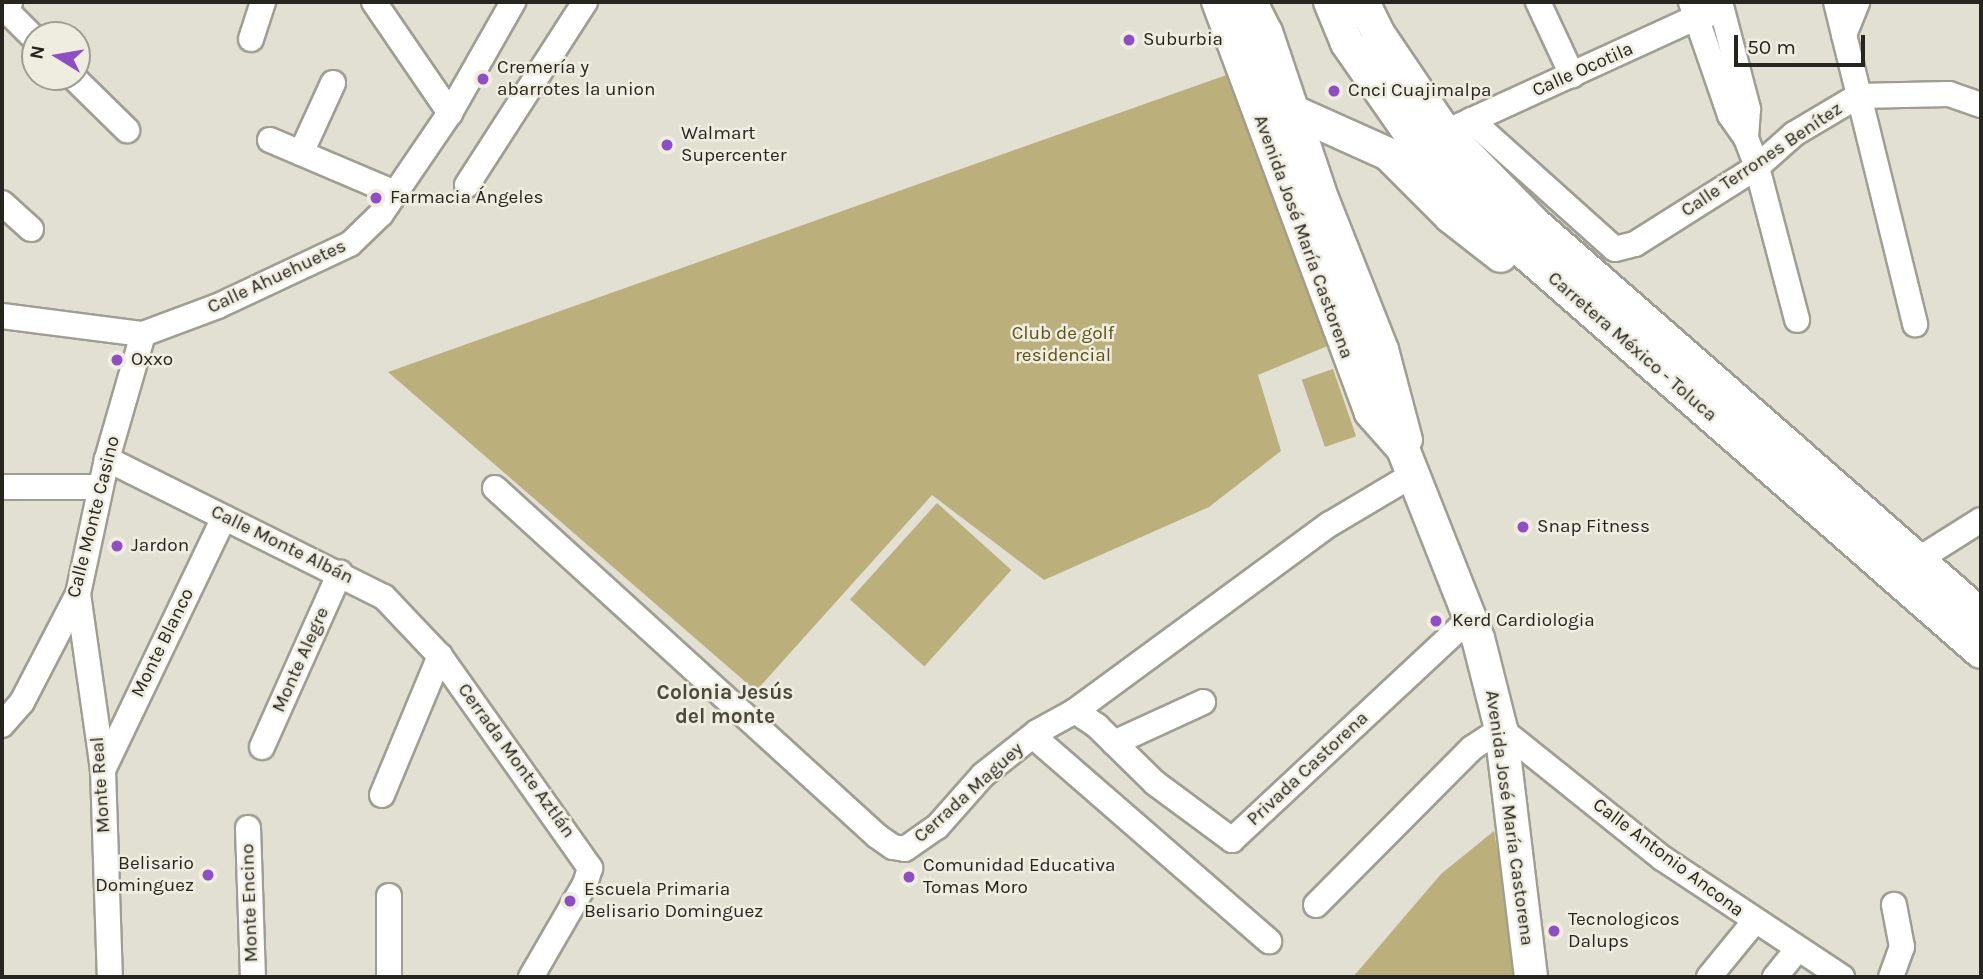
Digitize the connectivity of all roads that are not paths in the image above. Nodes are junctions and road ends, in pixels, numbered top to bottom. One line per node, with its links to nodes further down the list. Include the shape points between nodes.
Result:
1 (10, 2): 16 (street, via 8,12)
2 (263, 2): 18 (street)
3 (374, 2): 24 (street)
4 (513, 2): 24 (street, Calle Ahuehuetes)
5 (585, 2): 32 (street)
6 (1214, 2): 42 (street, Avenida José María Castorena, via 1367,414)
7 (1237, 2): 42 (main road, Avenida José María Castorena)
8 (1255, 2): 25 (street, Avenida José María Castorena)
9 (1330, 2): 40 (main road, Carretera México - Toluca, via 1347,43 1418,145 1493,225)
10 (1363, 2): 26 (main road, Carretera México - Toluca, via 1378,33)
11 (1538, 2): 19 (street)
12 (1836, 2): 17 (street)
13 (1857, 2): 17 (street)
14 (1721, 6): 15 (street, Calle Ocotila); 28 (street, via 1748,109)
15 (1693, 10): 19 (street, Calle Ocotila); 28 (street, via 1730,115)
16 (21, 25)
17 (1844, 34): 22 (street)
18 (250, 39)
19 (1572, 75): 26 (street, Calle Ocotila)
20 (333, 83): 30 (street)
21 (87, 91): 27 (street)
22 (1858, 96): 23 (street, via 1949,94); 31 (street, Calle Terrones Benítez, via 1794,134); 38 (street)
23 (1981, 105)
24 (450, 113): 33 (street, Calle Ahuehuetes)
25 (1299, 114): 40 (main road, via 1388,154 1451,217); 42 (street, Avenida José María Castorena, via 1386,349 1410,432)
26 (1458, 126): 31 (street, Calle Terrones Benítez, via 1615,249 1635,244); 48 (main road, Carretera México - Toluca, via 1535,224)
27 (127, 130)
28 (1746, 138): 31 (street)
29 (270, 140): 30 (street)
30 (301, 153): 33 (street)
31 (1757, 167): 37 (street)
32 (467, 185)
33 (395, 193): 39 (street, Calle Ahuehuetes, via 350,244 218,306)
34 (2, 203): 35 (street)
35 (31, 229)
36 (2, 316): 39 (street, Calle Ahuehuetes)
37 (1797, 320)
38 (1914, 324)
39 (143, 334): 41 (street, Calle Monte Casino)
40 (1618, 334): 53 (main road, Carretera México - Toluca)
41 (107, 459): 44 (street, Calle Monte Casino); 46 (street, Calle Monte Albán)
42 (1412, 468): 52 (main road, Avenida José María Castorena); 57 (street, Cerrada Maguey)
43 (2, 487): 44 (street)
44 (100, 487): 50 (street, Calle Monte Casino)
45 (495, 488): 60 (street, Cerrada Maguey, via 893,847 905,849 937,827 983,775)
46 (224, 517): 49 (street, Calle Monte Albán); 63 (street, Monte Blanco)
47 (1981, 520): 48 (street)
48 (1919, 559): 51 (main road, Carretera México - Toluca)
49 (340, 573): 54 (street, Calle Monte Albán, via 391,603); 62 (street, Monte Alegre)
50 (78, 594): 55 (street, Calle Monte Casino); 63 (street, Monte Real)
51 (1981, 615)
52 (1471, 617): 59 (main road, Avenida José María Castorena); 61 (street, Privada Castorena, via 1232,840 1155,783)
53 (1981, 652)
54 (440, 656): 64 (street); 75 (street, Cerrada Monte Aztlán, via 590,868)
55 (12, 697): 58 (street, Calle Monte Casino)
56 (1203, 702): 61 (street)
57 (1075, 711): 60 (street, Cerrada Maguey); 61 (street, Privada Castorena)
58 (2, 725)
59 (1501, 729): 67 (street, via 1472,748); 69 (street, Calle Antonio Ancona, via 1662,858); 76 (main road, Avenida José María Castorena)
60 (1033, 736): 70 (street)
61 (1114, 743)
62 (262, 747)
63 (103, 770): 72 (street, Monte Real)
64 (382, 795)
65 (248, 828): 73 (street, Monte Encino)
66 (389, 895): 74 (street)
67 (1315, 905)
68 (1894, 905): 80 (street, via 1902,947)
69 (1754, 922): 77 (street); 79 (street, Calle Antonio Ancona, via 1800,946)
70 (1269, 941)
71 (1792, 956): 78 (street)
72 (110, 977)
73 (253, 977)
74 (389, 977)
75 (531, 977)
76 (1531, 977)
77 (1709, 977)
78 (1775, 977)
79 (1842, 977)
80 (1891, 977)

